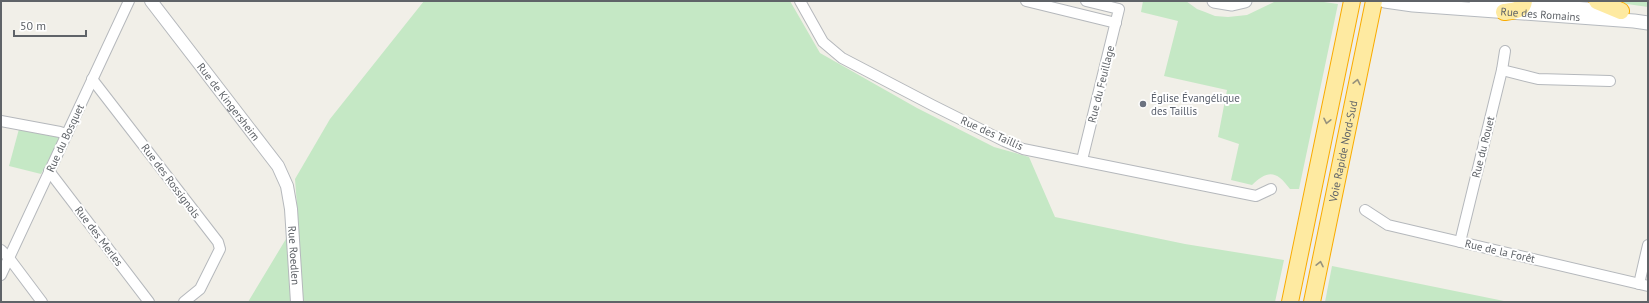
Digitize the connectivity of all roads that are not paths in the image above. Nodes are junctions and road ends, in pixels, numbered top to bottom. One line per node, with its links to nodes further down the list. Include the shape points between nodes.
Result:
1 (128, 1): 22 (street, Rue du Bosquet)
2 (151, 1): 29 (street, Rue de Kingersheim, via 278,166 287,186)
3 (800, 1): 26 (street, Rue des Taillis, via 823,42 842,58 1004,141 1023,149)
4 (1026, 1): 14 (street)
5 (1086, 1): 18 (street, Rue du Feuillage, via 1120,9)
6 (1214, 1): 7 (main road, via 1232,4)
7 (1245, 1)
8 (1352, 1): 41 (highway, Voie Rapide Nord-Sud, one-way to 41)
9 (1374, 1): 42 (highway, Voie Rapide Nord-Sud, one-way to 9)
10 (1385, 1): 16 (main road, Rue des Romains)
11 (1471, 1): 13 (main road, Rue des Romains)
12 (1597, 1): 15 (highway)
13 (1524, 3): 15 (main road, Rue des Romains); 16 (highway, via 1520,9)
14 (1059, 5): 18 (street)
15 (1621, 11): 17 (main road, Rue des Romains)
16 (1504, 12): 19 (main road, Rue des Romains)
17 (1648, 14)
18 (1116, 23): 26 (street, Rue du Feuillage)
19 (1648, 23)
20 (1505, 51): 21 (street, Rue du Rouet)
21 (1502, 70): 23 (street, via 1538,79); 31 (street, Rue du Rouet)
22 (92, 78): 25 (street, Rue du Bosquet); 39 (street, Rue des Rossignols, via 218,242 220,249 200,288)
23 (1610, 81)
24 (1, 121): 25 (street)
25 (66, 134): 27 (street, Rue du Bosquet)
26 (1082, 160): 28 (street, Rue des Taillis, via 1256,196)
27 (49, 171): 34 (street, Rue du Bosquet); 38 (street, Rue des Merles)
28 (1271, 189)
29 (291, 209): 40 (street, Rue Roedlen)
30 (1365, 210): 31 (street, Rue de la Forêt, via 1388,225)
31 (1460, 242): 36 (street, Rue de la Forêt)
32 (1648, 245): 36 (street, Rue de la Forêt)
33 (1, 250): 34 (street)
34 (9, 258): 35 (street, Rue du Bosquet); 37 (street)
35 (1, 275)
36 (1644, 285)
37 (42, 302)
38 (149, 302)
39 (184, 302)
40 (297, 302)
41 (1290, 302)
42 (1312, 302)

